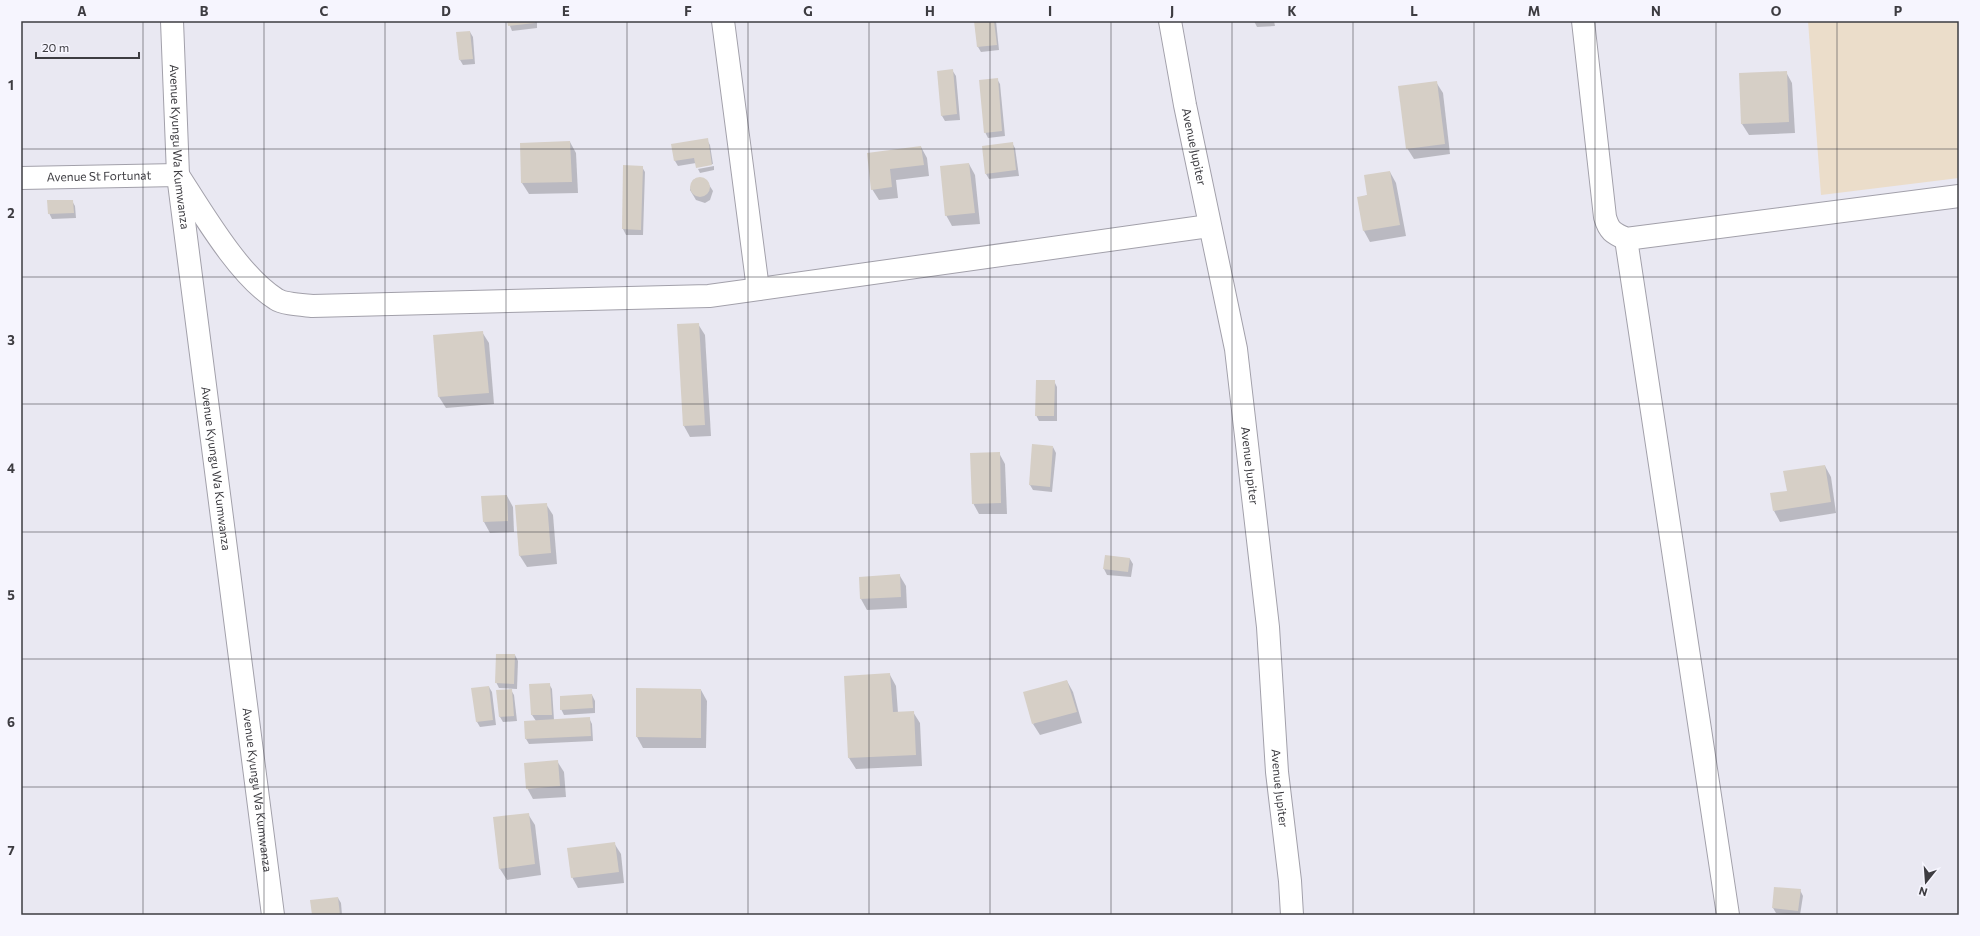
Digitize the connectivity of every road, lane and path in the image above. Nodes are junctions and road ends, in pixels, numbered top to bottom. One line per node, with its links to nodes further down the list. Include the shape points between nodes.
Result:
1 (172, 21): 5 (street, Avenue Kyungu Wa Kumwanza)
2 (723, 21): 10 (street)
3 (1170, 21): 8 (street, Avenue Jupiter)
4 (1583, 21): 9 (street, via 1605,217 1608,227)
5 (178, 175): 6 (street, Avenue St Fortunat); 10 (street, via 218,236 249,276 277,300 312,306 709,296); 11 (street, Avenue Kyungu Wa Kumwanza)
6 (21, 178)
7 (1959, 196): 9 (street)
8 (1209, 226): 10 (street); 12 (street, Avenue Jupiter, via 1236,349 1268,627 1276,772)
9 (1626, 239): 13 (street)
10 (758, 289)
11 (273, 915)
12 (1292, 915)
13 (1728, 915)

